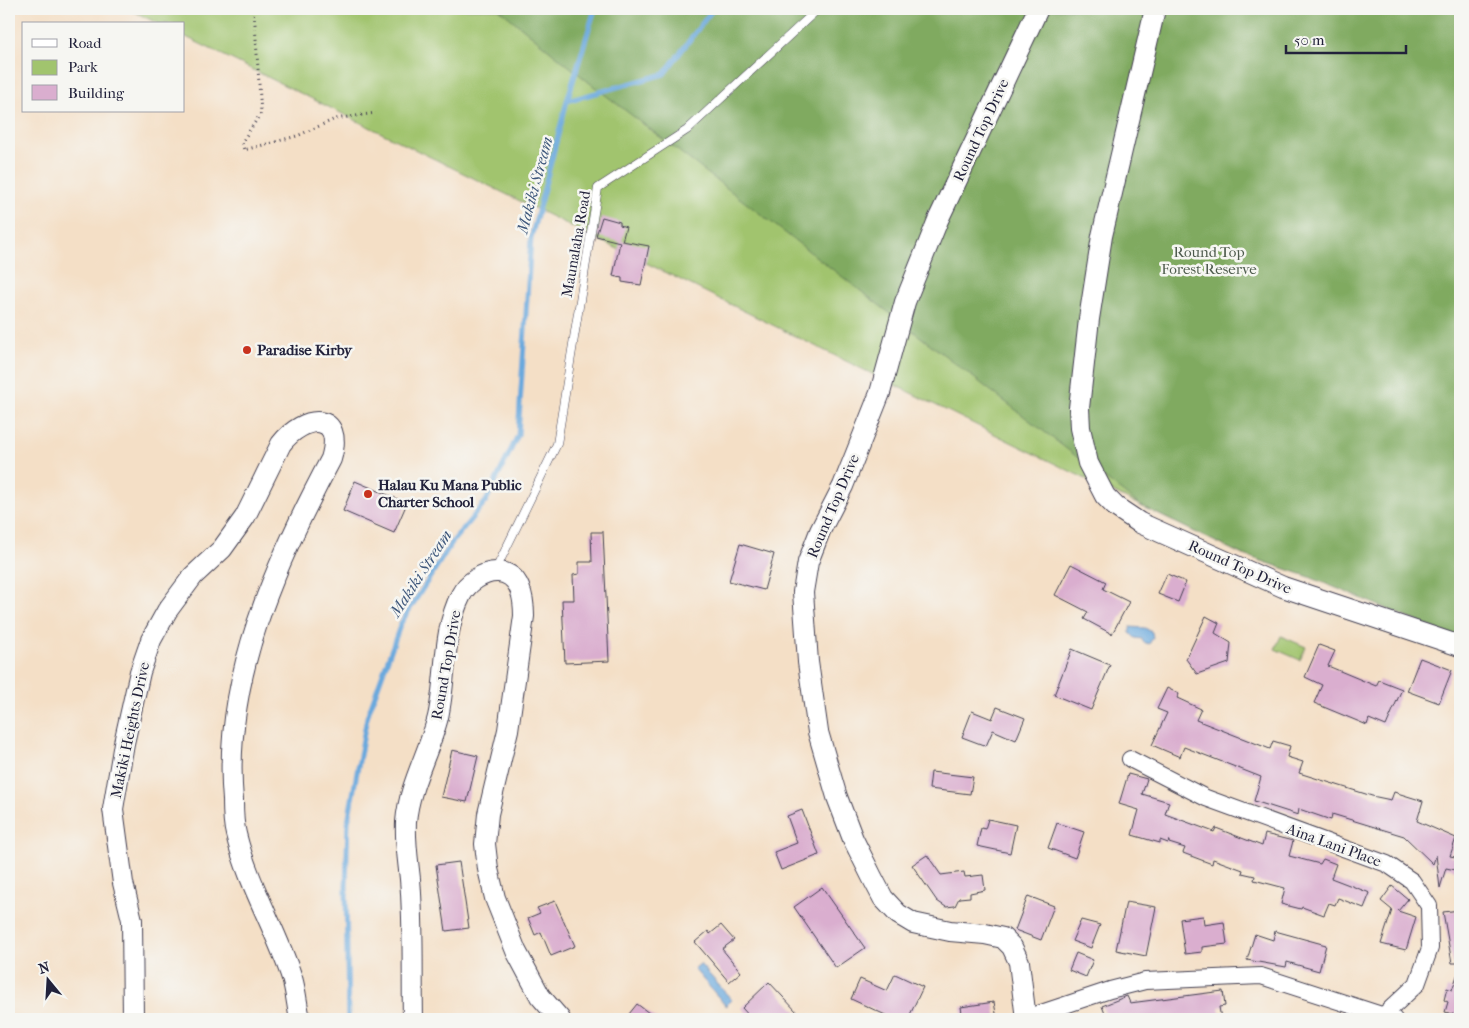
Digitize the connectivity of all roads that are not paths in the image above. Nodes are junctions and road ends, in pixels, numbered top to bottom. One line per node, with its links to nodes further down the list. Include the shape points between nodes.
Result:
1 (818, 9): 4 (lane, Maunalaha Road, via 687,130 598,188 557,444)
2 (1038, 9): 12 (street, Round Top Drive, via 938,220 916,274 880,393 808,562 804,592 808,662 818,732 836,797 872,877 883,898 898,914 913,923 1003,938 1019,962)
3 (1155, 9): 5 (street, Round Top Drive, via 1102,236 1089,318 1079,408 1088,463 1105,496 1140,523 1283,586)
4 (497, 572): 10 (street, Round Top Drive, via 471,581 452,614 439,714 409,803 406,853 410,878); 11 (street, via 511,576 518,585 524,616 508,730 484,844 495,898 516,951 540,996)
5 (1460, 646)
6 (1130, 759): 7 (street, Aina Lani Place, via 1206,798 1387,864 1412,880 1429,906 1430,948 1417,984)
7 (1390, 1017): 12 (street, Aina Lani Place, via 1261,976 1145,981)
8 (133, 1019): 9 (street, Makiki Heights Drive, via 132,920 123,883 113,809 140,672 166,611 193,576 222,549 245,517 281,444 288,434 314,421 326,425 332,432 334,446 331,459 292,535 259,619 237,704 231,762 235,832 245,865 292,979)
9 (300, 1019)
10 (414, 1019)
11 (560, 1019)
12 (1026, 1019)

